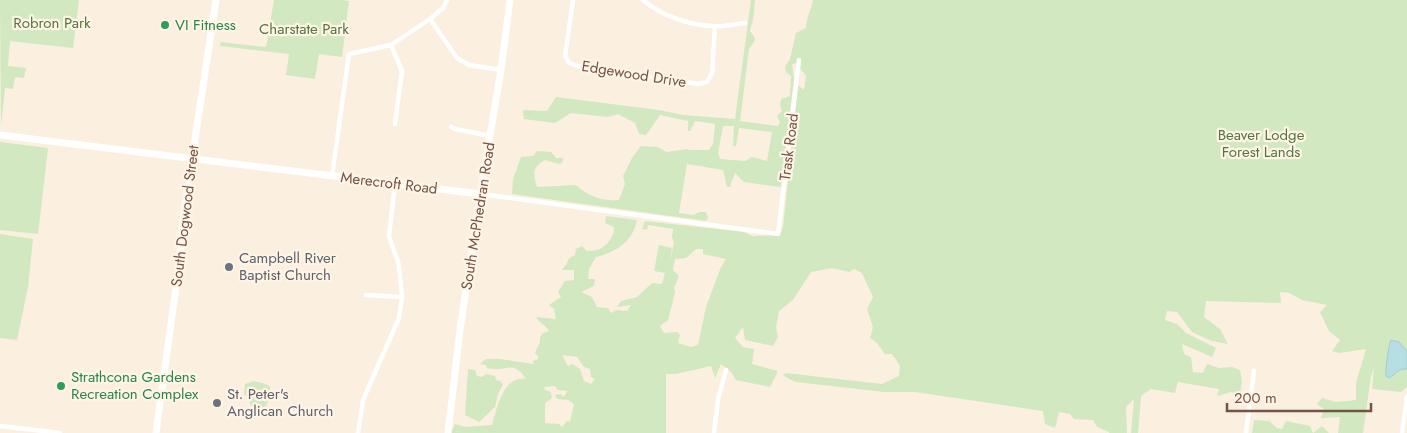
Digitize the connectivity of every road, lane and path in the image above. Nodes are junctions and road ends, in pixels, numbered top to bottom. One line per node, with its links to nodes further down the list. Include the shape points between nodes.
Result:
1 (216, 0): 16 (street, South Dogwood Street)
2 (446, 0): 6 (street, via 443,8)
3 (510, 0): 11 (street, South McPhedran Road)
4 (573, 0): 8 (street, Edgewood Drive, via 564,56 577,66 698,84 707,82 712,73)
5 (643, 0): 8 (street, via 670,17)
6 (430, 19): 9 (street); 11 (street, via 457,58 469,65)
7 (745, 23): 8 (street)
8 (715, 26)
9 (391, 45): 12 (street, via 402,71); 17 (street, via 349,54)
10 (799, 60): 20 (street, Trask Road)
11 (501, 70): 15 (street, South McPhedran Road)
12 (395, 124)
13 (451, 127): 15 (street)
14 (0, 136): 16 (street, Merecroft Road)
15 (491, 136): 19 (street, South McPhedran Road)
16 (192, 159): 17 (street, Merecroft Road); 28 (street, South Dogwood Street)
17 (332, 176): 18 (street, Merecroft Road)
18 (395, 183): 19 (street, Merecroft Road); 22 (street, via 388,236 399,265)
19 (480, 194): 20 (street, Merecroft Road); 30 (street, South McPhedran Road)
20 (778, 234)
21 (366, 295): 22 (street)
22 (402, 297): 29 (street, via 399,318 364,400)
23 (726, 370): 31 (street)
24 (1254, 371): 32 (street)
25 (1407, 397): 33 (street)
26 (0, 426): 27 (street)
27 (60, 433)
28 (156, 433)
29 (358, 433)
30 (448, 433)
31 (714, 433)
32 (1246, 433)
33 (1402, 433)

